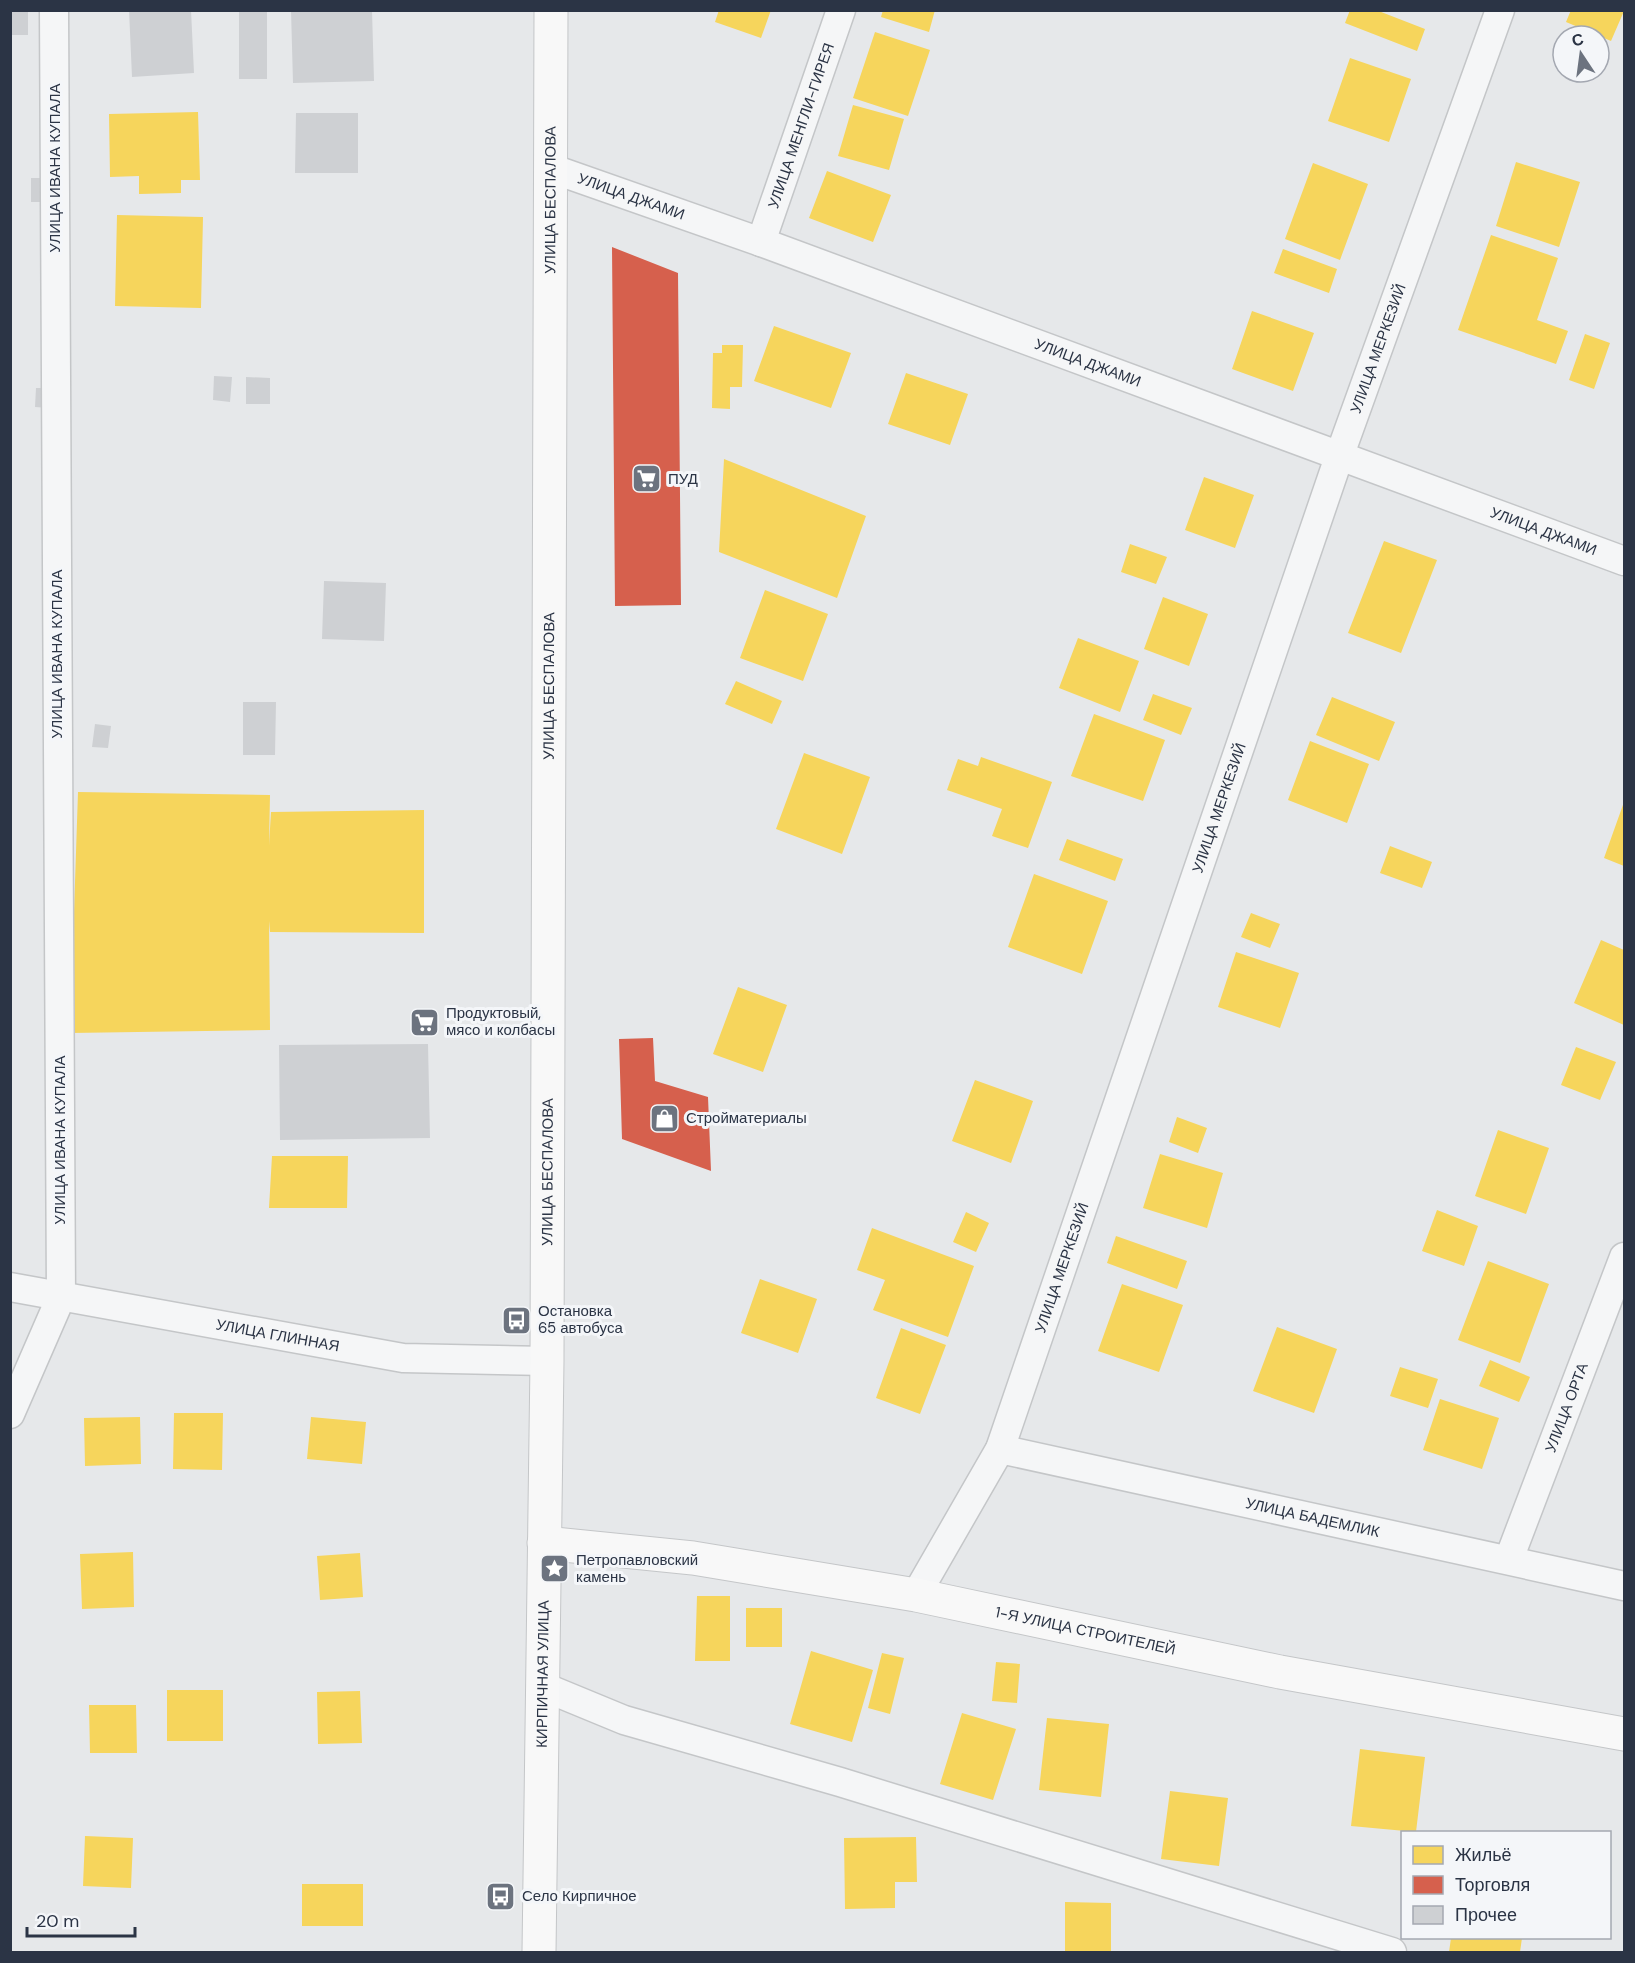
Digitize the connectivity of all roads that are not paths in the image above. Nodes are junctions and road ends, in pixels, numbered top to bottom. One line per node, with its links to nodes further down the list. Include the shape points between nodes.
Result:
1 (54, 10): 11 (street, УЛИЦА ИВАНА КУПАЛА)
2 (551, 10): 5 (main road, УЛИЦА БЕСПАЛОВА)
3 (841, 10): 6 (street, УЛИЦА МЕНГЛИ-ГИРЕЯ)
4 (1500, 10): 7 (street, УЛИЦА МЕРКЕЗИЙ)
5 (550, 168): 6 (street, УЛИЦА ДЖАМИ); 12 (main road, УЛИЦА БЕСПАЛОВА)
6 (761, 242): 7 (street, УЛИЦА ДЖАМИ)
7 (1339, 457): 8 (street, УЛИЦА ДЖАМИ); 14 (street, УЛИЦА МЕРКЕЗИЙ)
8 (1624, 561)
9 (1624, 1257): 16 (street, УЛИЦА ОРТА)
10 (10, 1287): 11 (street, УЛИЦА ГЛИННАЯ)
11 (61, 1297): 12 (street, УЛИЦА ГЛИННАЯ, via 403,1358); 13 (street)
12 (547, 1361): 15 (main road, КИРПИЧНАЯ УЛИЦА)
13 (10, 1414)
14 (1000, 1449): 16 (street, УЛИЦА БАДЕМЛИК); 18 (street, УЛИЦА МЕРКЕЗИЙ)
15 (544, 1543): 18 (main road, 1-Я УЛИЦА СТРОИТЕЛЕЙ, via 693,1558); 19 (main road, КИРПИЧНАЯ УЛИЦА)
16 (1509, 1559): 17 (street, УЛИЦА БАДЕМЛИК)
17 (1624, 1586)
18 (916, 1595): 20 (main road, 1-Я УЛИЦА СТРОИТЕЛЕЙ, via 1280,1672)
19 (544, 1687): 21 (main road, КИРПИЧНАЯ УЛИЦА); 22 (street, via 624,1720 840,1782)
20 (1624, 1734)
21 (539, 1953)
22 (1392, 1953)

